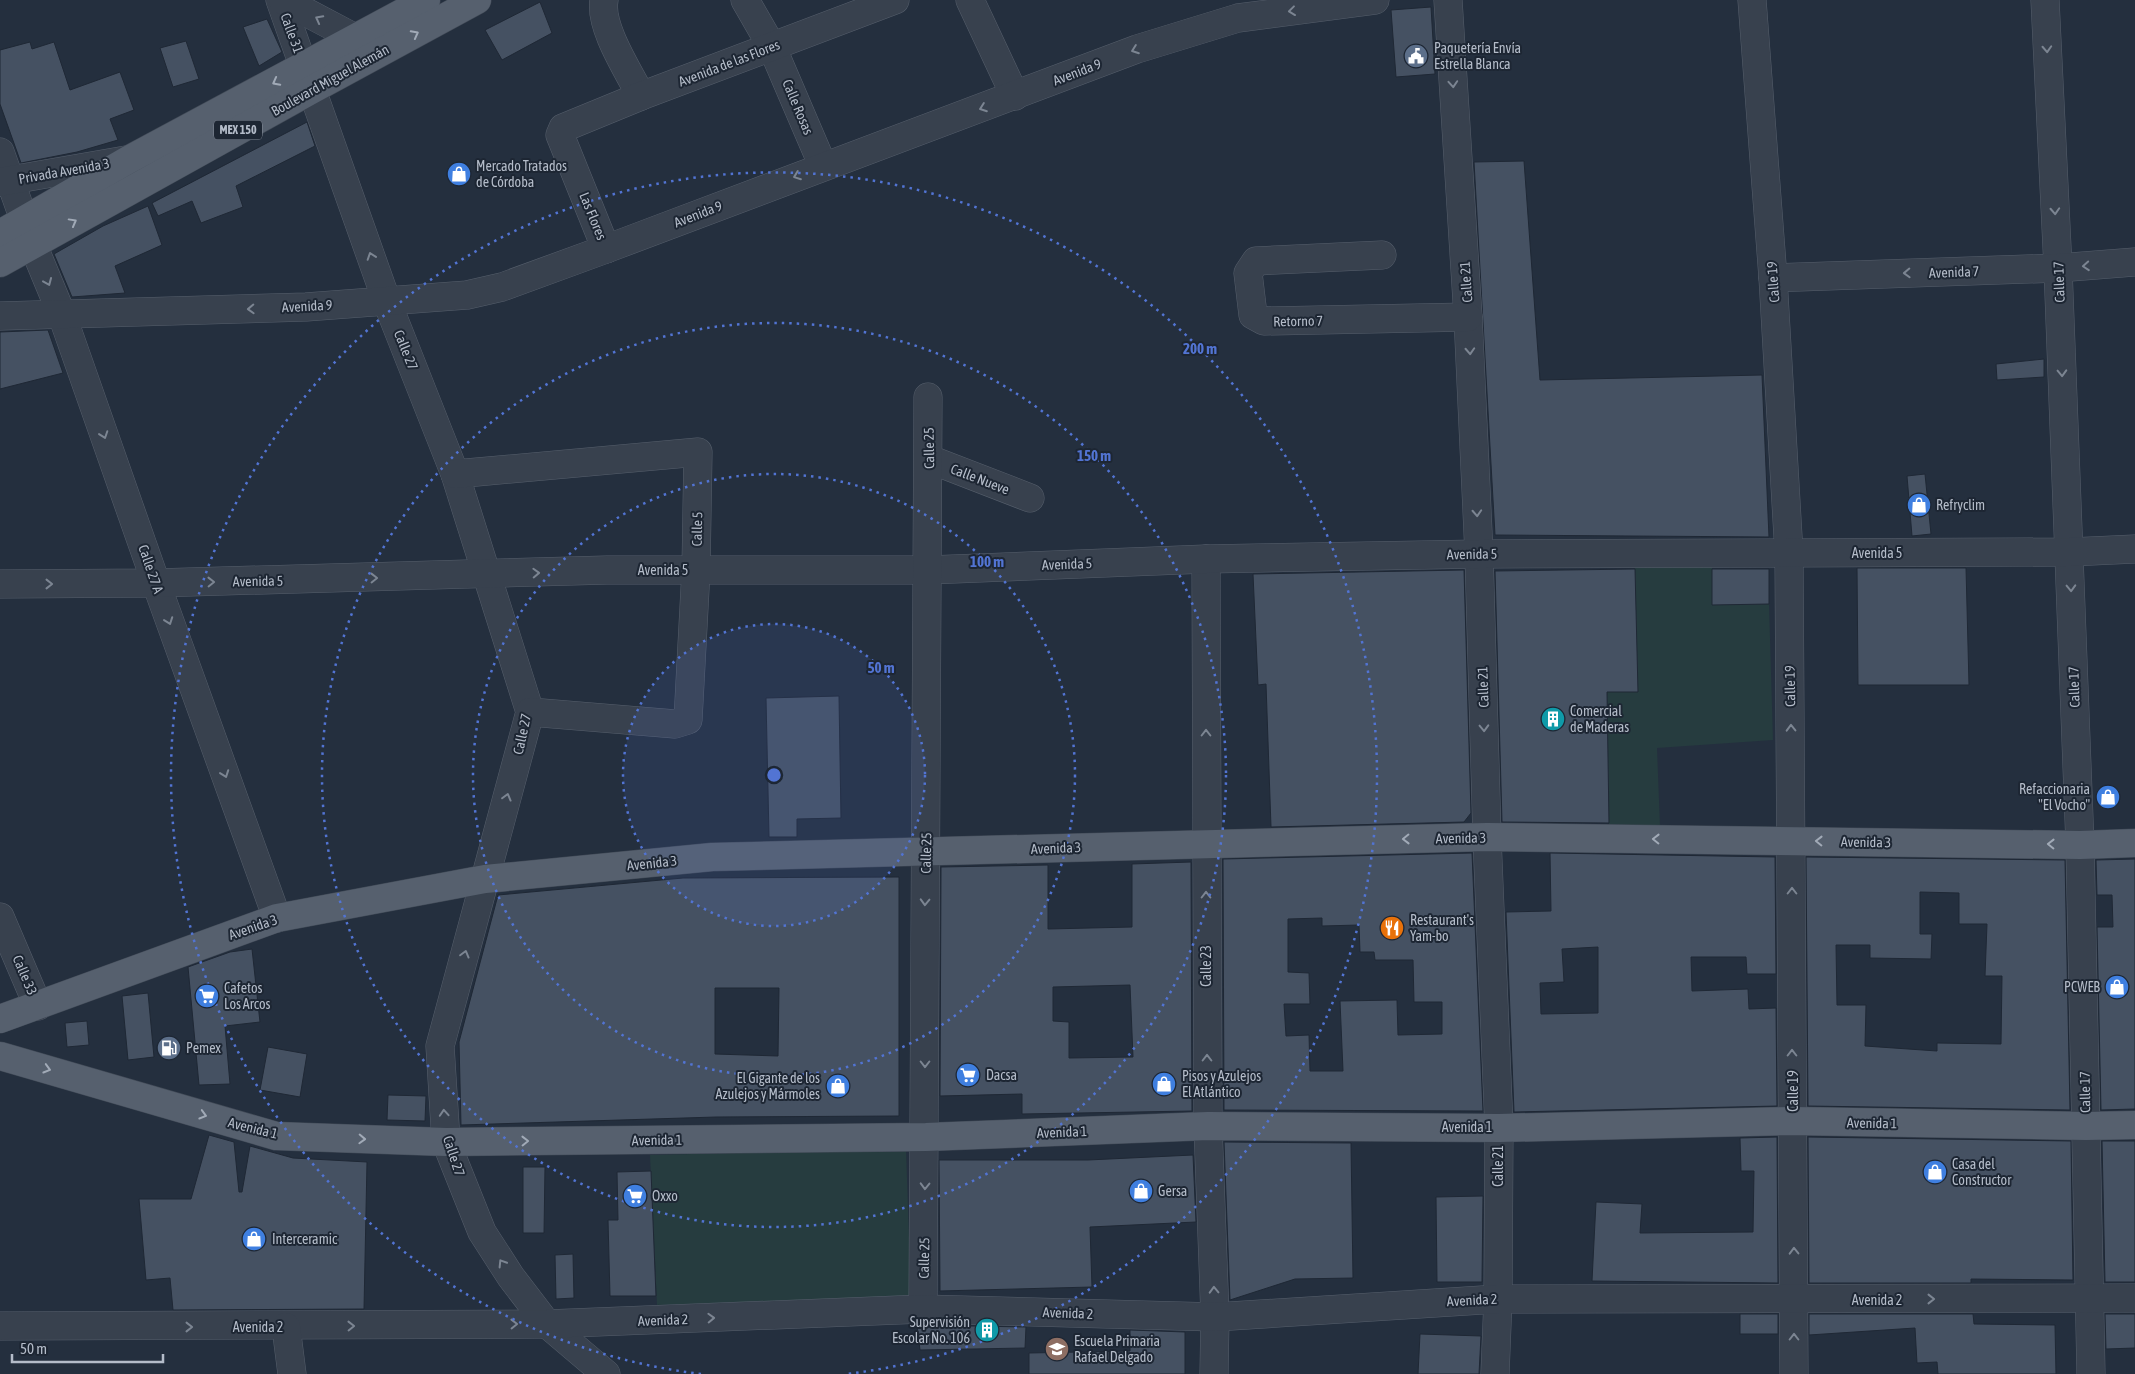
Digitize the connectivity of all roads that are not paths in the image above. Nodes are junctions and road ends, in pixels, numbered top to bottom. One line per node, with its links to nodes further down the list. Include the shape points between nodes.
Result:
1 (280, 0): 16 (street, Calle 31)
2 (284, 0): 14 (street, Calle 31, one-way to 2)
3 (426, 0): 14 (main road, Boulevard Miguel Alemán / MEX 150)
4 (477, 0): 16 (main road, Boulevard Miguel Alemán / MEX 150, one-way to 4)
5 (604, 0): 17 (street, via 602,7 608,30)
6 (745, 0): 15 (street, Calle Rosas)
7 (895, 0): 15 (street, Avenida de las Flores)
8 (970, 0): 18 (street)
9 (1375, 0): 13 (street, Avenida 9, one-way to 13)
10 (1448, 0): 35 (street, Calle 21, one-way to 35)
11 (1752, 0): 31 (street, Calle 19)
12 (2045, 0): 30 (street, Calle 17, one-way to 30)
13 (1235, 9): 18 (street, Avenida 9, one-way to 18)
14 (355, 38): 16 (main road, Boulevard Miguel Alemán / MEX 150)
15 (772, 47): 17 (street, Avenida de las Flores); 22 (street, Calle Rosas)
16 (308, 78): 21 (main road, Boulevard Miguel Alemán / MEX 150, one-way to 21); 24 (main road, Boulevard Miguel Alemán / MEX 150, one-way to 16); 32 (street, Calle 27, one-way to 16)
17 (641, 96): 19 (street, Avenida de las Flores)
18 (1015, 96): 22 (street, Avenida 9, one-way to 22)
19 (563, 128): 26 (street, Las Flores, via 560,135)
20 (0, 152): 23 (street)
21 (128, 160): 23 (street, Privada Avenida 3); 24 (main road, Boulevard Miguel Alemán / MEX 150)
22 (823, 166): 26 (street, Avenida 9, one-way to 26)
23 (5, 181): 24 (street)
24 (28, 233): 25 (main road, Boulevard Miguel Alemán / MEX 150); 29 (main road, Boulevard Miguel Alemán / MEX 150); 33 (street, Calle 27 A, one-way to 33)
25 (0, 234)
26 (606, 249): 32 (street, Avenida 9, via 502,287 467,295)
27 (1382, 255): 35 (street, Retorno 7, via 1256,261 1248,273 1253,314 1264,321)
28 (2135, 262): 30 (street, Avenida 7, one-way to 30)
29 (0, 263)
30 (2058, 268): 31 (street, Avenida 7, one-way to 31); 41 (street, Calle 17, one-way to 41)
31 (1773, 278): 43 (street, Calle 19)
32 (387, 302): 33 (street, Avenida 9, one-way to 33); 38 (street, Calle 27)
33 (62, 315): 34 (street, Avenida 9); 48 (street, Calle 27 A, one-way to 48)
34 (0, 316)
35 (1468, 317): 42 (street, Calle 21, one-way to 42)
36 (928, 397): 37 (street, Calle 25)
37 (929, 459): 39 (street, Calle Nueve); 46 (street, Calle 25)
38 (455, 474): 45 (street, Calle 5, via 698,452); 47 (street, Calle 27)
39 (1030, 498)
40 (2135, 549): 41 (street, Avenida 5)
41 (2070, 552): 43 (street, Avenida 5); 55 (street, Calle 17, one-way to 55)
42 (1479, 554): 43 (street, Avenida 5); 44 (street, Avenida 5); 51 (street, Calle 21, one-way to 51)
43 (1789, 554): 52 (street, Calle 19, one-way to 43)
44 (1206, 558): 46 (street, Avenida 5); 53 (street, Calle 23, one-way to 44)
45 (696, 570): 46 (street, Avenida 5); 47 (street, Avenida 5, one-way to 45); 50 (street, Calle 5, via 688,720 675,724)
46 (928, 570): 56 (street, Calle 25)
47 (488, 575): 48 (street, Avenida 5, one-way to 47); 50 (street, Calle 27)
48 (156, 583): 49 (street, Avenida 5, one-way to 48); 59 (street, Calle 27 A, one-way to 59)
49 (0, 584)
50 (530, 712): 57 (street, Calle 27, one-way to 50)
51 (1486, 837): 52 (main road, Avenida 3, one-way to 51); 53 (main road, Avenida 3, one-way to 53); 67 (street, Calle 21)
52 (1792, 840): 55 (main road, Avenida 3, one-way to 52); 63 (street, Calle 19, one-way to 52)
53 (1206, 843): 56 (main road, Avenida 3); 65 (street, Calle 23, one-way to 53)
54 (2135, 843): 55 (main road, Avenida 3)
55 (2080, 844): 66 (street, Calle 17)
56 (926, 853): 57 (main road, Avenida 3, via 712,857); 68 (street, Calle 25, one-way to 68)
57 (485, 879): 59 (main road, Avenida 3); 69 (street, Calle 27, one-way to 57, via 440,1046)
58 (0, 917): 60 (street, Calle 33)
59 (277, 918): 60 (main road, Avenida 3)
60 (38, 1006): 61 (main road, Avenida 3)
61 (0, 1020)
62 (0, 1056): 69 (main road, Avenida 1, one-way to 69, via 276,1136)
63 (1792, 1121): 66 (main road, Avenida 1); 67 (main road, Avenida 1); 73 (street, Calle 19, one-way to 63)
64 (2135, 1125): 66 (main road, Avenida 1)
65 (1208, 1126): 67 (main road, Avenida 1); 68 (main road, Avenida 1); 75 (street, Calle 23, one-way to 65)
66 (2086, 1126): 72 (street, Calle 17)
67 (1498, 1128): 70 (street, Calle 21)
68 (926, 1137): 69 (main road, Avenida 1, one-way to 68); 74 (street, Calle 25, one-way to 74)
69 (446, 1142): 76 (street, Calle 27, one-way to 69, via 511,1278 482,1232)
70 (1498, 1298): 73 (street, Avenida 2); 75 (street, Avenida 2); 82 (street, Calle 21)
71 (2135, 1298): 72 (street, Avenida 2)
72 (2089, 1299): 73 (street, Avenida 2, one-way to 72); 84 (street, Calle 17)
73 (1794, 1300): 83 (street, Calle 19, one-way to 73)
74 (923, 1309): 75 (street, Avenida 2); 76 (street, Avenida 2, one-way to 74)
75 (1215, 1317): 81 (street, Calle 23)
76 (547, 1324): 78 (street, Avenida 2, one-way to 76); 80 (street, Calle 27)
77 (0, 1326): 78 (street, Avenida 2, one-way to 78)
78 (286, 1327): 79 (street)
79 (292, 1374)
80 (606, 1374)
81 (1214, 1374)
82 (1494, 1374)
83 (1794, 1374)
84 (2091, 1374)

